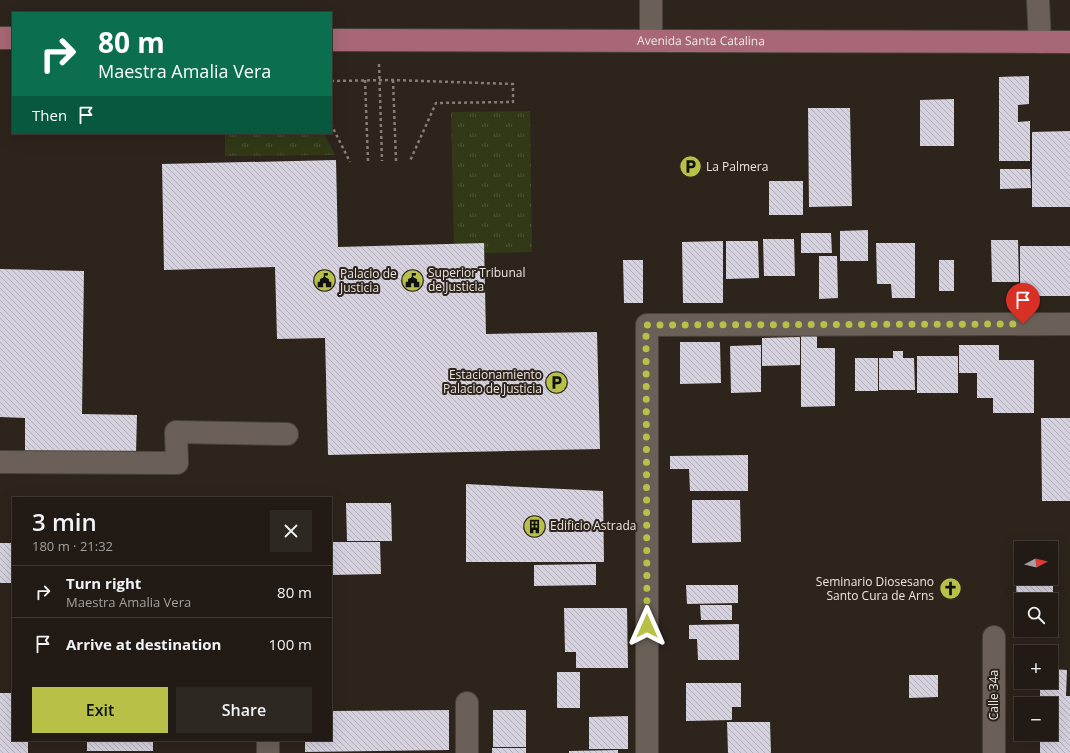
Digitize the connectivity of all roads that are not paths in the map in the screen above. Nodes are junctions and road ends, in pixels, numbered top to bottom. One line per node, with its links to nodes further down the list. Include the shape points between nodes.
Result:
1 (651, 0): 6 (street)
2 (1038, 0): 7 (street)
3 (0, 38): 4 (main road)
4 (12, 38)
5 (332, 40): 6 (main road, Avenida Santa Catalina)
6 (651, 40): 7 (main road, Avenida Santa Catalina)
7 (1040, 42): 8 (main road, Avenida Santa Catalina)
8 (1070, 42)
9 (1070, 324): 17 (street, via 646,325)
10 (287, 434): 11 (street, via 176,432 177,463)
11 (0, 462)
12 (994, 637): 18 (street, Calle 34a)
13 (467, 703): 16 (street)
14 (268, 741): 15 (street)
15 (268, 753)
16 (467, 753)
17 (647, 753)
18 (994, 753)

